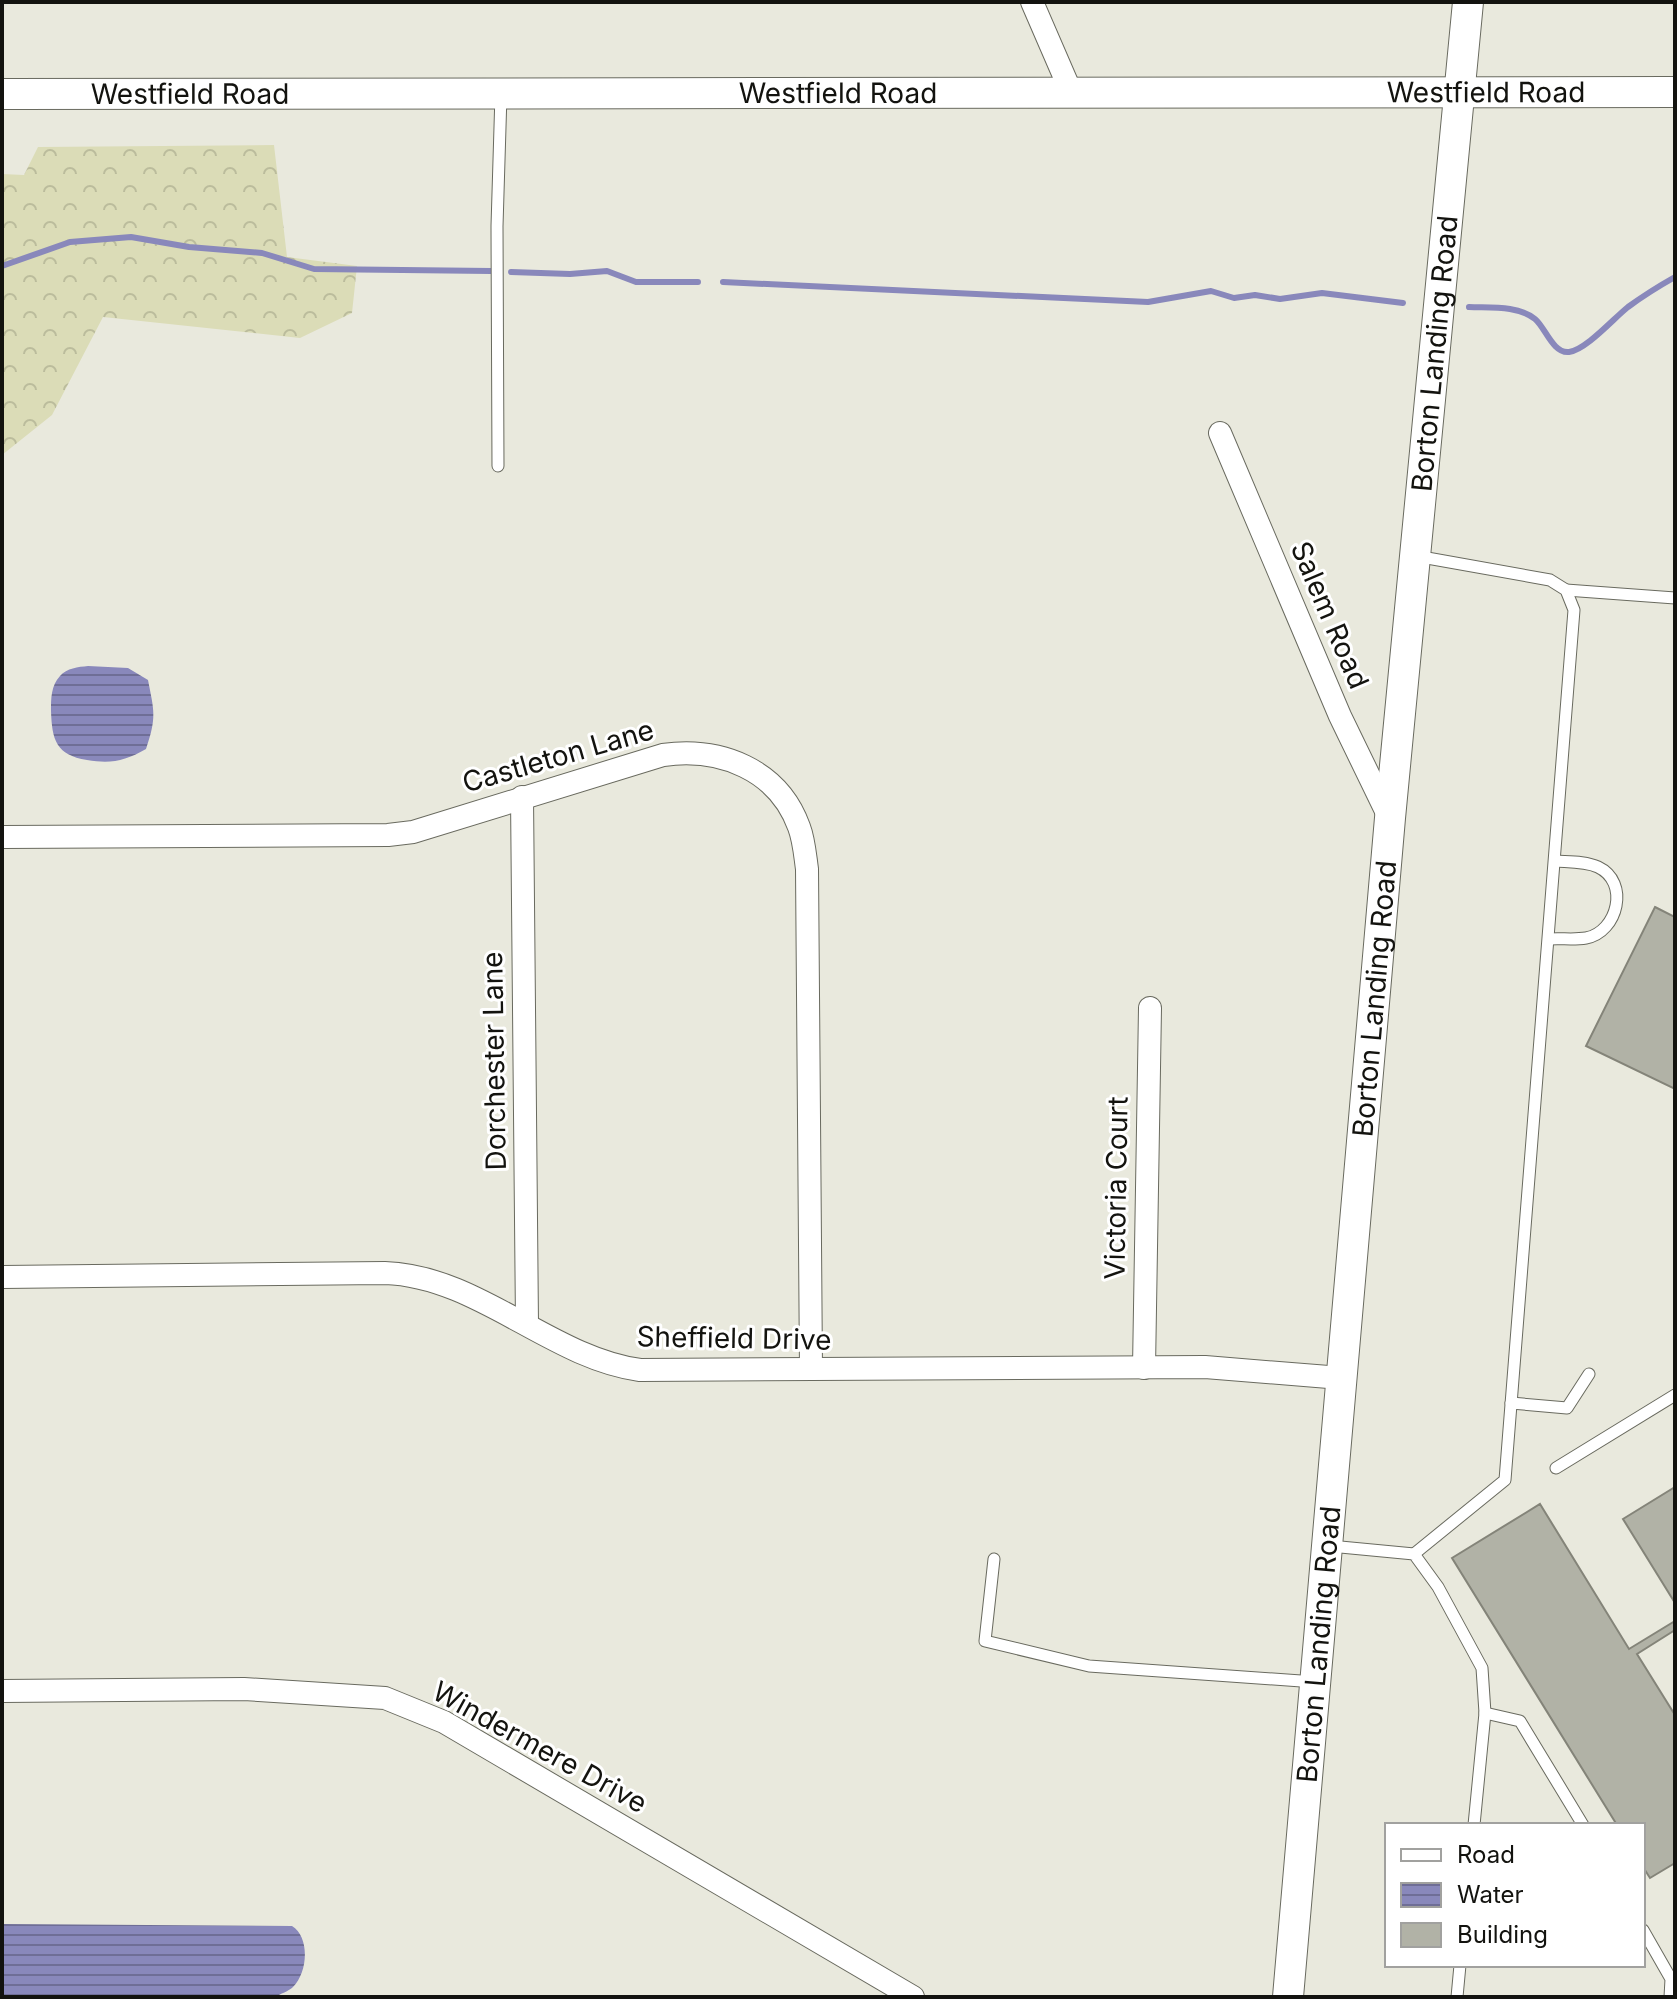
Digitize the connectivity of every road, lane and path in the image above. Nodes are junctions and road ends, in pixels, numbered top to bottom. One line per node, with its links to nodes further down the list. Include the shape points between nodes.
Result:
1 (1032, 2): 3 (street)
2 (1468, 2): 7 (street, Borton Landing Road)
3 (1071, 92): 5 (street, Westfield Road); 7 (street, Westfield Road)
4 (1675, 92): 7 (street, Westfield Road)
5 (501, 93): 6 (street, Westfield Road); 9 (lane)
6 (2, 94)
7 (1460, 94): 10 (street, Borton Landing Road)
8 (1220, 433): 14 (street, Salem Road, via 1340,716)
9 (498, 466)
10 (1415, 556): 11 (lane, via 1550,580); 14 (street, Borton Landing Road)
11 (1566, 590): 12 (lane); 16 (lane, via 1574,610)
12 (1675, 598)
13 (522, 797): 15 (street, Castleton Lane, via 388,835); 20 (street, Dorchester Lane); 22 (street, Castleton Lane, via 663,755 699,753 748,767 772,785 793,813 807,869)
14 (1390, 818): 24 (street, Borton Landing Road)
15 (2, 837)
16 (1555, 861): 17 (lane); 17 (lane, via 1600,867 1613,881 1619,901 1609,923 1589,938)
17 (1549, 939): 26 (lane)
18 (1150, 1008): 21 (street, Victoria Court)
19 (2, 1277): 20 (street, Sheffield Drive, via 401,1273 445,1285)
20 (527, 1324): 22 (street, Sheffield Drive, via 625,1368)
21 (1144, 1368): 22 (street, Sheffield Drive); 24 (street, Sheffield Drive, via 1205,1367)
22 (811, 1369)
23 (1589, 1374): 26 (lane, via 1567,1408)
24 (1341, 1378): 28 (street, Borton Landing Road)
25 (1675, 1395): 27 (lane)
26 (1511, 1403): 29 (lane, via 1505,1480)
27 (1556, 1468)
28 (1326, 1546): 29 (lane); 31 (street, Borton Landing Road)
29 (1414, 1554): 33 (lane, via 1477,1656)
30 (994, 1559): 31 (lane, via 985,1641 1089,1666)
31 (1315, 1682): 39 (street, Borton Landing Road)
32 (2, 1691): 38 (street, Windermere Drive, via 244,1689 385,1698 444,1722)
33 (1485, 1713): 34 (lane); 35 (lane, via 1520,1721)
34 (1474, 1823)
35 (1582, 1823)
36 (1645, 1934): 41 (lane, via 1671,1979)
37 (1460, 1967): 40 (lane)
38 (913, 1997)
39 (1288, 1997)
40 (1457, 1997)
41 (1670, 1997)

